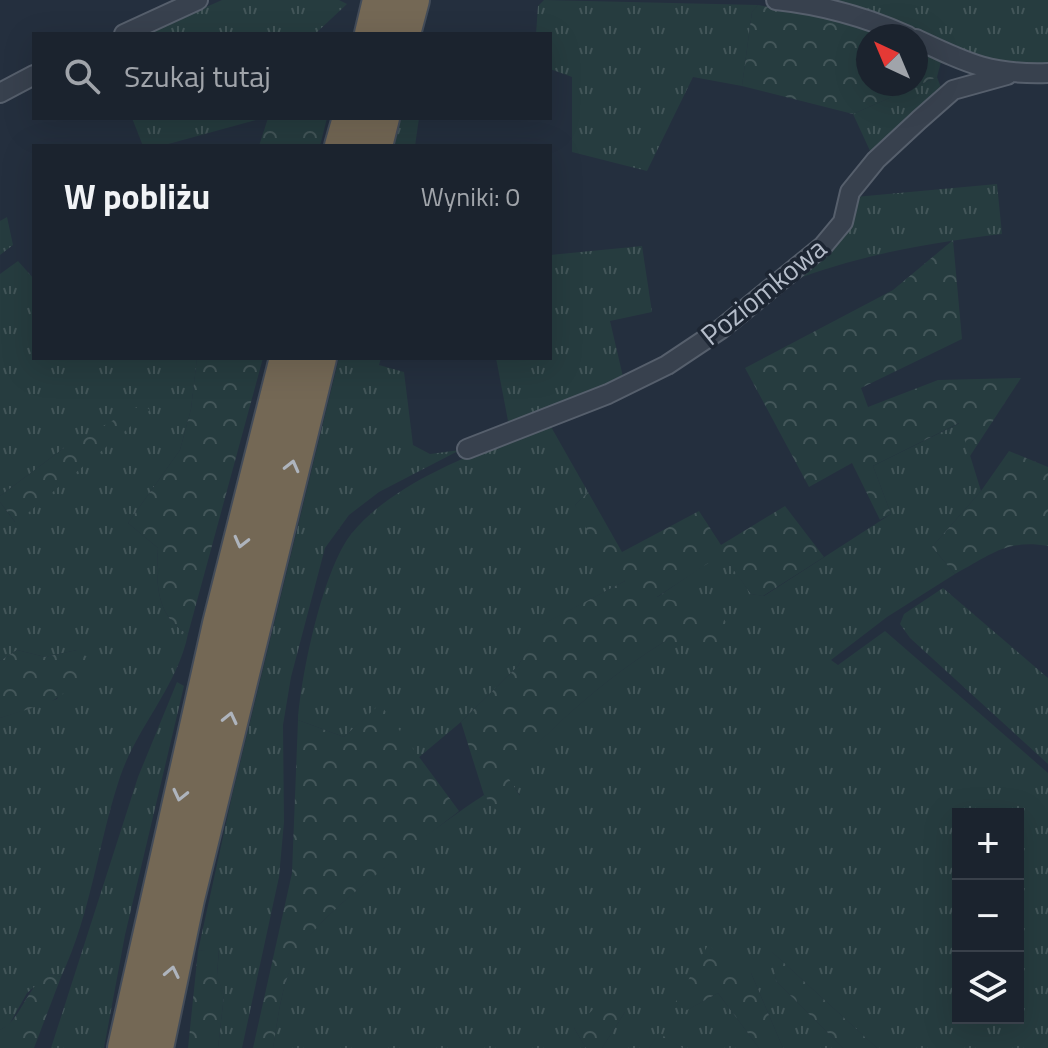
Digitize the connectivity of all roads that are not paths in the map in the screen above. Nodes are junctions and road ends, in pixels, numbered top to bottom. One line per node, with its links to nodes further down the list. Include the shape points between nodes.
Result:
1 (198, 0): 6 (street)
2 (380, 0): 7 (highway)
3 (412, 0): 8 (highway)
4 (776, 0): 5 (street, via 820,5)
5 (881, 24)
6 (128, 32)
7 (372, 32)
8 (404, 32)
9 (928, 45): 10 (street)
10 (953, 56): 12 (street); 14 (street)
11 (1048, 73): 12 (street)
12 (1007, 75): 14 (street, Poziomkowa)
13 (32, 76): 15 (street)
14 (953, 90): 22 (street, Poziomkowa, via 876,160 850,192 843,222 823,246 721,329 667,365 608,394)
15 (0, 93)
16 (349, 120): 18 (highway)
17 (382, 120): 19 (highway)
18 (343, 144)
19 (376, 144)
20 (286, 360): 23 (highway, one-way to 23, via 220,624)
21 (319, 360): 24 (highway, one-way to 21, via 187,899)
22 (467, 449)
23 (125, 1048)
24 (156, 1048)

